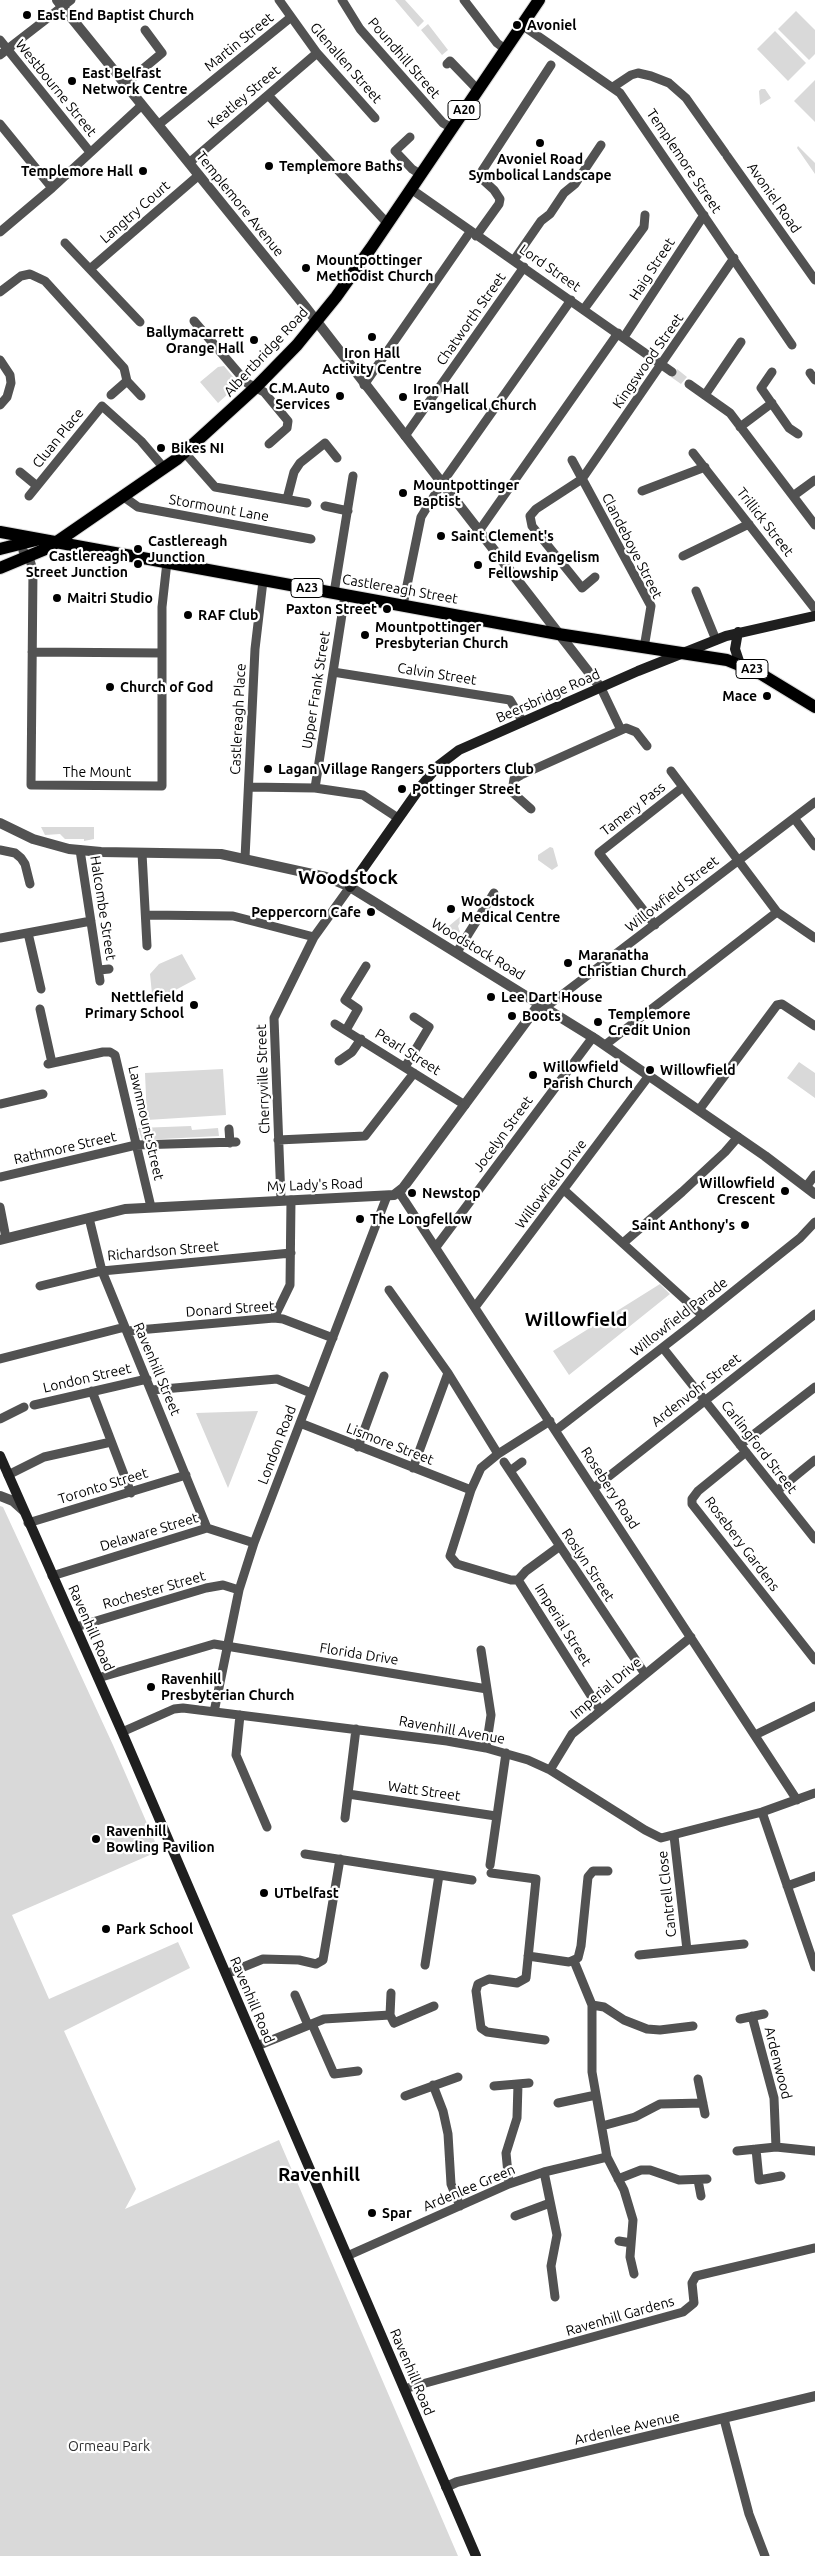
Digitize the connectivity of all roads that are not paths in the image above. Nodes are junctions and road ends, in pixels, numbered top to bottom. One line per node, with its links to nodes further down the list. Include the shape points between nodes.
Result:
1 (279, 0): 6 (street, Glenallen Street)
2 (342, 0): 23 (street, Poundhill Street, via 360,30 443,123)
3 (464, 0): 10 (street)
4 (539, 0): 7 (main road, Albertbridge Road / A20)
5 (63, 2): 11 (street); 15 (street, Templemore Avenue)
6 (290, 18): 12 (street, Glenallen Street); 22 (street, Martin Street)
7 (522, 25): 10 (main road, Albertbridge Road / A20); 16 (street, Templemore Street)
8 (145, 30): 15 (street, via 162,53)
9 (0, 40): 11 (street, Westbourne Street)
10 (505, 49): 17 (main road, Albertbridge Road / A20)
11 (4, 52): 26 (street, Westbourne Street)
12 (317, 53): 18 (street, Keatley Street); 20 (street, Glenallen Street)
13 (447, 64): 17 (street, via 450,60)
14 (551, 65): 36 (street, via 482,171 482,179 498,194 499,204)
15 (125, 84): 19 (street, Templemore Avenue)
16 (613, 87): 33 (street, Templemore Street); 42 (street, Avoniel Road, via 638,73 669,83 686,98)
17 (478, 90): 23 (main road, Albertbridge Road / A20)
18 (268, 95): 27 (street, Keatley Street); 34 (street)
19 (142, 105): 22 (street, Templemore Avenue); 26 (street)
20 (375, 118)
21 (0, 124): 30 (street)
22 (158, 125): 27 (street, Templemore Avenue)
23 (452, 128): 28 (main road, Albertbridge Road / A20)
24 (410, 137): 28 (street, via 395,151)
25 (601, 145): 39 (street, via 575,184 541,221)
26 (90, 152): 30 (street)
27 (189, 163): 29 (street, Templemore Avenue)
28 (420, 174): 31 (main road, Albertbridge Road / A20)
29 (199, 175): 41 (street, Langtry Court); 48 (street, Templemore Avenue)
30 (52, 188): 35 (street)
31 (411, 189): 34 (main road, Albertbridge Road / A20); 36 (street, Lord Street)
32 (645, 215): 45 (street, via 644,228)
33 (704, 216): 38 (street, Templemore Street); 49 (street, Haig Street)
34 (388, 223): 48 (main road, Albertbridge Road / A20)
35 (0, 232)
36 (473, 234): 39 (street, Lord Street); 58 (street)
37 (66, 243): 41 (street)
38 (734, 258): 51 (street, Templemore Street); 53 (street, Kingswood Street)
39 (514, 260): 40 (street, Lord Street)
40 (524, 267): 44 (street, Lord Street); 67 (street, Chatworth Street)
41 (90, 269): 47 (street)
42 (815, 280)
43 (0, 292): 56 (street, via 21,276 30,274 45,281 118,360)
44 (571, 300): 45 (street, Lord Street); 79 (street)
45 (584, 309): 49 (street, Lord Street)
46 (194, 321): 59 (street, via 247,383)
47 (140, 322)
48 (316, 322): 58 (street, Templemore Avenue); 59 (main road, Albertbridge Road / A20)
49 (621, 335): 53 (street, Lord Street); 91 (street, Haig Street)
50 (741, 342): 61 (street)
51 (792, 345)
52 (0, 360): 64 (street, via 10,375 11,383 7,397)
53 (662, 365): 54 (street, Lord Street); 77 (street, Kingswood Street)
54 (672, 372)
55 (772, 372): 63 (street, via 761,388)
56 (127, 381): 60 (street); 62 (street)
57 (689, 384): 61 (street)
58 (364, 385): 67 (street, Templemore Avenue)
59 (256, 387): 68 (street, via 264,392 288,422 287,428); 69 (main road, Albertbridge Road / A20)
60 (111, 395)
61 (705, 395): 65 (street, via 730,413)
62 (142, 396)
63 (772, 403): 65 (street); 66 (street, via 788,428)
64 (0, 405)
65 (740, 427): 83 (street)
66 (798, 434)
67 (405, 436): 79 (street, Templemore Avenue)
68 (268, 444)
69 (185, 452): 73 (main road, Albertbridge Road / A20); 85 (street, via 215,487)
70 (693, 453): 74 (street, Trillick Street)
71 (337, 458): 85 (street, via 324,443 294,472)
72 (572, 460): 77 (street, Clandeboye Street)
73 (164, 468): 80 (street, Cluan Place, via 141,441 102,406); 84 (main road, Albertbridge Road / A20)
74 (704, 468): 81 (street); 89 (street, Trillick Street)
75 (20, 472): 80 (street, Cluan Place)
76 (353, 476): 88 (street, Upper Frank Street)
77 (582, 479): 103 (street, via 536,509 530,521 585,591); 113 (street, Clandeboye Street, via 650,606)
78 (815, 480): 83 (street)
79 (442, 483): 91 (street, Templemore Avenue); 107 (street, via 420,518)
80 (37, 486): 82 (street, Cluan Place)
81 (642, 491)
82 (29, 496)
83 (793, 496): 90 (street)
84 (124, 497): 93 (main road, Albertbridge Road / A20); 95 (street, Stormount Lane, via 138,507)
85 (287, 499): 86 (street)
86 (307, 503)
87 (325, 506): 88 (street)
88 (348, 511): 106 (street, Upper Frank Street)
89 (750, 524): 99 (street); 108 (street, Trillick Street)
90 (815, 525)
91 (479, 531): 111 (street, Templemore Avenue)
92 (0, 532): 94 (main road, A23)
93 (72, 532): 94 (main road, Albertbridge Road / A20); 96 (main road, Albertbridge Road / A20)
94 (40, 539): 96 (main road, A23); 97 (main road, Albertbridge Road / A20)
95 (312, 539)
96 (55, 542): 98 (main road); 101 (main road, Castlereagh Street / A23)
97 (0, 549)
98 (26, 554): 100 (main road); 102 (main road); 114 (street, The Mount, via 33,570)
99 (683, 556)
100 (0, 558)
101 (167, 562): 104 (main road, Castlereagh Street / A23); 115 (street, The Mount, via 162,607)
102 (0, 568)
103 (595, 577)
104 (263, 581): 106 (main road, Castlereagh Street / A23); 125 (street, Castlereagh Place, via 255,650)
105 (696, 591): 112 (street)
106 (339, 594): 107 (main road, Castlereagh Street / A23); 118 (street, Upper Frank Street)
107 (403, 605): 111 (main road, Castlereagh Street / A23)
108 (815, 609)
109 (815, 616): 110 (main road, Beersbridge Road)
110 (738, 632): 112 (main road, Beersbridge Road); 117 (main road, via 735,649)
111 (558, 634): 113 (main road, Castlereagh Street / A23); 119 (street, Templemore Avenue)
112 (716, 640): 116 (main road, Beersbridge Road)
113 (644, 648): 116 (main road, Castlereagh Street / A23)
114 (32, 652): 115 (street); 115 (street, The Mount, via 31,785 133,786 162,786)
115 (162, 653)
116 (681, 654): 117 (main road, A23); 119 (main road, Beersbridge Road)
117 (740, 664): 120 (main road, A23)
118 (333, 672): 121 (street, Calvin Street, via 510,700); 127 (street, Upper Frank Street)
119 (601, 688): 121 (main road, Beersbridge Road); 122 (street)
120 (815, 707)
121 (523, 722): 130 (main road, Beersbridge Road, via 448,757 422,784)
122 (622, 730): 123 (street, via 626,728 636,732); 129 (street, via 514,779 512,792)
123 (647, 746)
124 (671, 771): 126 (street)
125 (249, 787): 127 (street); 137 (street, Castlereagh Place)
126 (683, 787): 138 (street); 145 (street, Tamery Pass, via 600,853)
127 (315, 788): 130 (street, via 363,795)
128 (815, 802): 131 (street, Willowfield Street)
129 (531, 809)
130 (398, 818): 140 (main road, Beersbridge Road)
131 (794, 818): 133 (street); 138 (street, Willowfield Street)
132 (0, 824): 135 (street, Woodstock Road, via 42,842)
133 (815, 846)
134 (0, 850): 139 (street, via 15,853 21,858)
135 (80, 850): 136 (street, Woodstock Road); 144 (street, Halcombe Street)
136 (142, 853): 137 (street, Woodstock Road, via 209,853); 143 (street)
137 (245, 858): 140 (street, Woodstock Road, via 326,877)
138 (739, 860): 142 (street); 145 (street, Willowfield Street)
139 (30, 884)
140 (350, 887): 147 (street, Cherryville Street); 151 (street, Woodstock Road)
141 (494, 893): 151 (street)
142 (777, 912): 149 (street); 165 (street)
143 (146, 915): 147 (street, via 233,916); 150 (street)
144 (91, 921): 146 (street); 154 (street, Halcombe Street)
145 (655, 925): 157 (street, Willowfield Street)
146 (28, 933): 148 (street); 156 (street)
147 (314, 936): 176 (street, Cherryville Street, via 274,1018)
148 (0, 938)
149 (815, 938)
150 (147, 946)
151 (457, 952): 157 (street, Woodstock Road)
152 (366, 966): 162 (street, via 344,1000 358,1009)
153 (109, 969): 154 (street, Halcombe Street)
154 (99, 970): 155 (street, Halcombe Street)
155 (100, 981)
156 (41, 989)
157 (543, 1005): 163 (street, Woodstock Road); 172 (street)
158 (40, 1009): 177 (street, Lawnmount Street, via 50,1063 103,1052 115,1055)
159 (414, 1017): 167 (street, via 430,1027)
160 (335, 1024): 162 (street, Pearl Street)
161 (815, 1026): 173 (street, via 782,1004 777,1005)
162 (346, 1030): 164 (street, Pearl Street)
163 (593, 1037): 165 (street, Woodstock Road); 192 (street, Jocelyn Street)
164 (361, 1040): 166 (street, via 352,1052); 167 (street, Pearl Street)
165 (605, 1046): 169 (street, Woodstock Road)
166 (338, 1061)
167 (406, 1067): 168 (street, Pearl Street)
168 (414, 1073): 172 (street, Pearl Street); 176 (street, via 365,1136)
169 (648, 1077): 173 (street, Woodstock Road); 181 (street, Willowfield Drive)
170 (43, 1094): 171 (street)
171 (0, 1104)
172 (465, 1105): 182 (street)
173 (699, 1110): 175 (street, Woodstock Road)
174 (229, 1129): 177 (street, Rathmore Street, via 233,1143)
175 (738, 1137): 180 (street, Woodstock Road); 191 (street)
176 (278, 1140): 185 (street, Cherryville Street)
177 (136, 1145): 179 (street, Rathmore Street); 186 (street, Lawnmount Street)
178 (815, 1175): 180 (street)
179 (0, 1177)
180 (806, 1187): 183 (street, Woodstock Road)
181 (564, 1190): 191 (street); 197 (street, Willowfield Drive)
182 (400, 1192): 184 (street, My Lady's Road); 192 (street, Rosebery Road)
183 (815, 1194)
184 (387, 1196): 185 (street, My Lady's Road); 202 (street, London Road)
185 (286, 1200): 186 (street, My Lady's Road); 193 (street, Cherryville Street)
186 (151, 1206): 188 (street, My Lady's Road)
187 (0, 1207): 190 (street)
188 (89, 1218): 190 (street, My Lady's Road); 194 (street, Ravenhill Street)
189 (815, 1222): 199 (street, Willowfield Parade, via 804,1235)
190 (3, 1239)
191 (623, 1243): 199 (street)
192 (436, 1248): 197 (street, Rosebery Road)
193 (291, 1254): 194 (street, Richardson Street); 200 (street, Cherryville Street, via 290,1285)
194 (102, 1271): 195 (street, Richardson Street); 201 (street, Ravenhill Street)
195 (40, 1286)
196 (389, 1290): 205 (street)
197 (475, 1307): 216 (street, Rosebery Road)
198 (815, 1314): 212 (street, Ardenvohr Street)
199 (703, 1316): 203 (street, Willowfield Parade)
200 (274, 1318): 201 (street, Donard Street); 202 (street, Donard Street)
201 (126, 1329): 204 (street, Donard Street); 207 (street, Ravenhill Street)
202 (333, 1338): 211 (street, London Road)
203 (663, 1348): 212 (street, Carlingford Street); 218 (street, Willowfield Parade)
204 (0, 1359)
205 (448, 1373): 222 (street); 227 (street)
206 (384, 1376): 220 (street)
207 (147, 1379): 209 (street, Ravenhill Street); 210 (street, London Street)
208 (815, 1387): 221 (street)
209 (152, 1390): 211 (street, via 277,1379); 229 (street, Ravenhill Street)
210 (92, 1391): 213 (street, London Street); 219 (street)
211 (311, 1393): 217 (street, London Road)
212 (705, 1400): 221 (street, Carlingford Street); 231 (street, Ardenvohr Street)
213 (34, 1405)
214 (24, 1407): 215 (street)
215 (0, 1419)
216 (550, 1420): 218 (street, Rosebery Road); 222 (street, Imperial Street)
217 (300, 1423): 220 (street, Lismore Street); 240 (street, London Road)
218 (556, 1430): 231 (street, Rosebery Road)
219 (112, 1442): 230 (street, via 44,1457); 234 (street)
220 (358, 1447): 227 (street, Lismore Street)
221 (743, 1449): 233 (street, Carlingford Street); 249 (street, Rosebery Gardens, via 698,1491 692,1504)
222 (498, 1454): 232 (street, Imperial Street, via 481,1468)
223 (0, 1456): 230 (main road, Ravenhill Road)
224 (815, 1460): 233 (street)
225 (504, 1462): 228 (street, Roslyn Street)
226 (522, 1462): 228 (street)
227 (413, 1468): 232 (street, Lismore Street)
228 (510, 1471): 241 (street, Roslyn Street)
229 (186, 1475): 234 (street, Toronto Street); 238 (street, Ravenhill Street)
230 (4, 1477): 236 (main road, Ravenhill Road)
231 (594, 1488): 246 (street, Rosebery Road)
232 (470, 1490): 243 (street, Imperial Street, via 450,1556 456,1564)
233 (777, 1491): 239 (street, Carlingford Street)
234 (130, 1493): 237 (street, Toronto Street)
235 (0, 1496): 236 (street, via 14,1501)
236 (23, 1510): 237 (main road, Ravenhill Road)
237 (28, 1523): 242 (main road, Ravenhill Road)
238 (207, 1528): 240 (street, Delaware Street); 242 (street, Delaware Street)
239 (815, 1539)
240 (254, 1543): 244 (street, London Road)
241 (560, 1546): 243 (street, Imperial Street); 250 (street, Roslyn Street)
242 (52, 1576): 245 (main road, Ravenhill Road)
243 (518, 1580): 254 (street, Imperial Street)
244 (240, 1590): 245 (street, Rochester Street, via 223,1585 206,1588); 247 (street, London Road)
245 (76, 1628): 251 (main road, Ravenhill Road)
246 (691, 1637): 250 (street, Imperial Drive); 259 (street, Rosebery Road)
247 (228, 1646): 251 (street, Florida Drive, via 214,1644); 252 (street, Florida Drive); 255 (street, London Road)
248 (481, 1650): 252 (street)
249 (815, 1660)
250 (645, 1674): 254 (street, Imperial Drive)
251 (98, 1678): 258 (main road, Ravenhill Road)
252 (487, 1689): 260 (street, via 491,1718)
253 (815, 1706): 259 (street)
254 (600, 1710): 262 (street, Imperial Drive, via 572,1734)
255 (214, 1712): 256 (street, Ravenhill Avenue); 258 (street, Ravenhill Avenue, via 174,1709)
256 (240, 1715): 257 (street, Ravenhill Avenue); 269 (street, via 236,1755)
257 (356, 1730): 260 (street, Ravenhill Avenue); 264 (street)
258 (122, 1732): 285 (main road, Ravenhill Road)
259 (755, 1734): 265 (street, Rosebery Road)
260 (486, 1748): 261 (street, Ravenhill Avenue)
261 (506, 1753): 262 (street, Ravenhill Avenue); 267 (street)
262 (550, 1770): 270 (street, Ravenhill Avenue, via 655,1836)
263 (815, 1793): 265 (street, Ravenhill Avenue)
264 (348, 1794): 267 (street, Watt Street); 268 (street)
265 (797, 1800): 266 (street, Ravenhill Avenue)
266 (762, 1812): 270 (street, Ravenhill Avenue); 277 (street)
267 (496, 1816): 281 (street, via 490,1869 536,1878)
268 (345, 1818)
269 (267, 1827)
270 (674, 1836): 279 (street, Cantrell Close)
271 (305, 1854): 272 (street)
272 (340, 1859): 274 (street); 285 (street, via 323,1960 316,1964 264,1959)
273 (608, 1871): 282 (street, via 593,1871 588,1877 580,1954)
274 (439, 1875): 276 (street); 283 (street)
275 (815, 1876): 277 (street)
276 (472, 1880)
277 (787, 1886): 284 (street)
278 (744, 1944): 279 (street, Cantrell Close)
279 (686, 1950): 280 (street, Cantrell Close)
280 (639, 1955)
281 (528, 1956): 282 (street); 296 (street, via 526,1978 521,1982 485,1979 478,1984 480,2028 487,2032)
282 (574, 1961): 288 (street)
283 (425, 1965)
284 (815, 1967)
285 (226, 1974): 297 (main road, Ravenhill Road)
286 (391, 1993): 290 (street)
287 (295, 1995): 294 (street)
288 (592, 2004): 295 (street, via 647,2029); 305 (street, via 590,2050)
289 (434, 2006): 290 (street, via 394,2023)
290 (390, 2014): 294 (street, via 334,2018)
291 (764, 2014): 292 (street, Ardenwood)
292 (752, 2016): 293 (street, Ardenwood); 311 (street, Ardenwood, via 774,2098)
293 (740, 2019)
294 (310, 2024): 297 (street); 298 (street, via 334,2074)
295 (693, 2026)
296 (545, 2040)
297 (257, 2046): 327 (main road, Ravenhill Road)
298 (358, 2071)
299 (458, 2077): 303 (street)
300 (698, 2079): 308 (street)
301 (528, 2083): 302 (street)
302 (518, 2084): 304 (street); 319 (street, via 517,2118 506,2153)
303 (433, 2085): 306 (street); 322 (street, via 443,2111 451,2184)
304 (494, 2086)
305 (596, 2095): 307 (street); 310 (street)
306 (405, 2096)
307 (558, 2103)
308 (703, 2103): 309 (street); 310 (street, via 660,2104 635,2118)
309 (705, 2114)
310 (602, 2126): 315 (street)
311 (776, 2147): 312 (street); 314 (street)
312 (756, 2149): 313 (street); 317 (street, via 759,2180)
313 (737, 2151)
314 (815, 2151)
315 (607, 2157): 316 (street, Ardenlee Green); 318 (street)
316 (544, 2172): 319 (street, Ardenlee Green); 321 (street)
317 (781, 2176)
318 (618, 2179): 320 (street, via 650,2170 679,2180 703,2180); 325 (street, via 633,2220)
319 (510, 2184): 322 (street, Ardenlee Green)
320 (701, 2196)
321 (550, 2203): 323 (street); 329 (street, via 557,2236 551,2266)
322 (460, 2206): 327 (street, Ardenlee Green)
323 (515, 2216)
324 (619, 2240): 325 (street)
325 (631, 2244): 328 (street)
326 (815, 2248): 330 (street, Ravenhill Gardens, via 696,2276 692,2283 694,2303 684,2312)
327 (347, 2256): 330 (main road, Ravenhill Road)
328 (634, 2274)
329 (554, 2297)
330 (404, 2389): 333 (main road, Ravenhill Road)
331 (815, 2396): 332 (street, Ardenlee Avenue)
332 (724, 2419): 333 (street, Ardenlee Avenue); 335 (street, via 749,2514)
333 (446, 2487): 334 (main road, Ravenhill Road)
334 (476, 2556)
335 (764, 2556)

